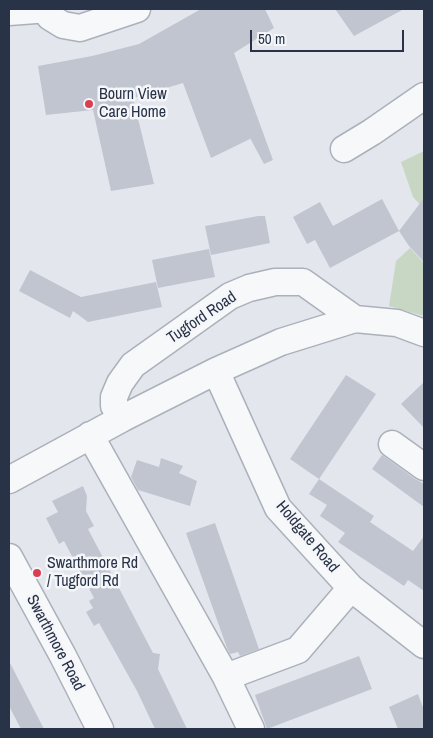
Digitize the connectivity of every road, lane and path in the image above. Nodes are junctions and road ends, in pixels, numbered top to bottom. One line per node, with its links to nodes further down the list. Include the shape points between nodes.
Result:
1 (137, 9): 2 (street, via 80,28 62,26 50,17 49,9)
2 (10, 13)
3 (424, 96): 4 (street)
4 (344, 149)
5 (355, 319): 6 (street, Tugford Road, via 397,323); 7 (street, Tugford Road, via 281,342); 8 (street, Tugford Road, via 303,282 275,282 236,293 133,365 114,397 114,406)
6 (424, 333)
7 (216, 371): 8 (street, Tugford Road); 14 (street, Holdgate Road, via 278,508)
8 (123, 418): 9 (street, Tugford Road)
9 (90, 435): 12 (street, Tugford Road); 16 (street)
10 (392, 444): 11 (street)
11 (424, 467)
12 (9, 480)
13 (9, 557): 17 (street, Swarthmore Road)
14 (351, 588): 15 (street, Holdgate Road); 16 (street, via 298,650)
15 (424, 645)
16 (226, 677): 18 (street)
17 (100, 729)
18 (251, 729)

